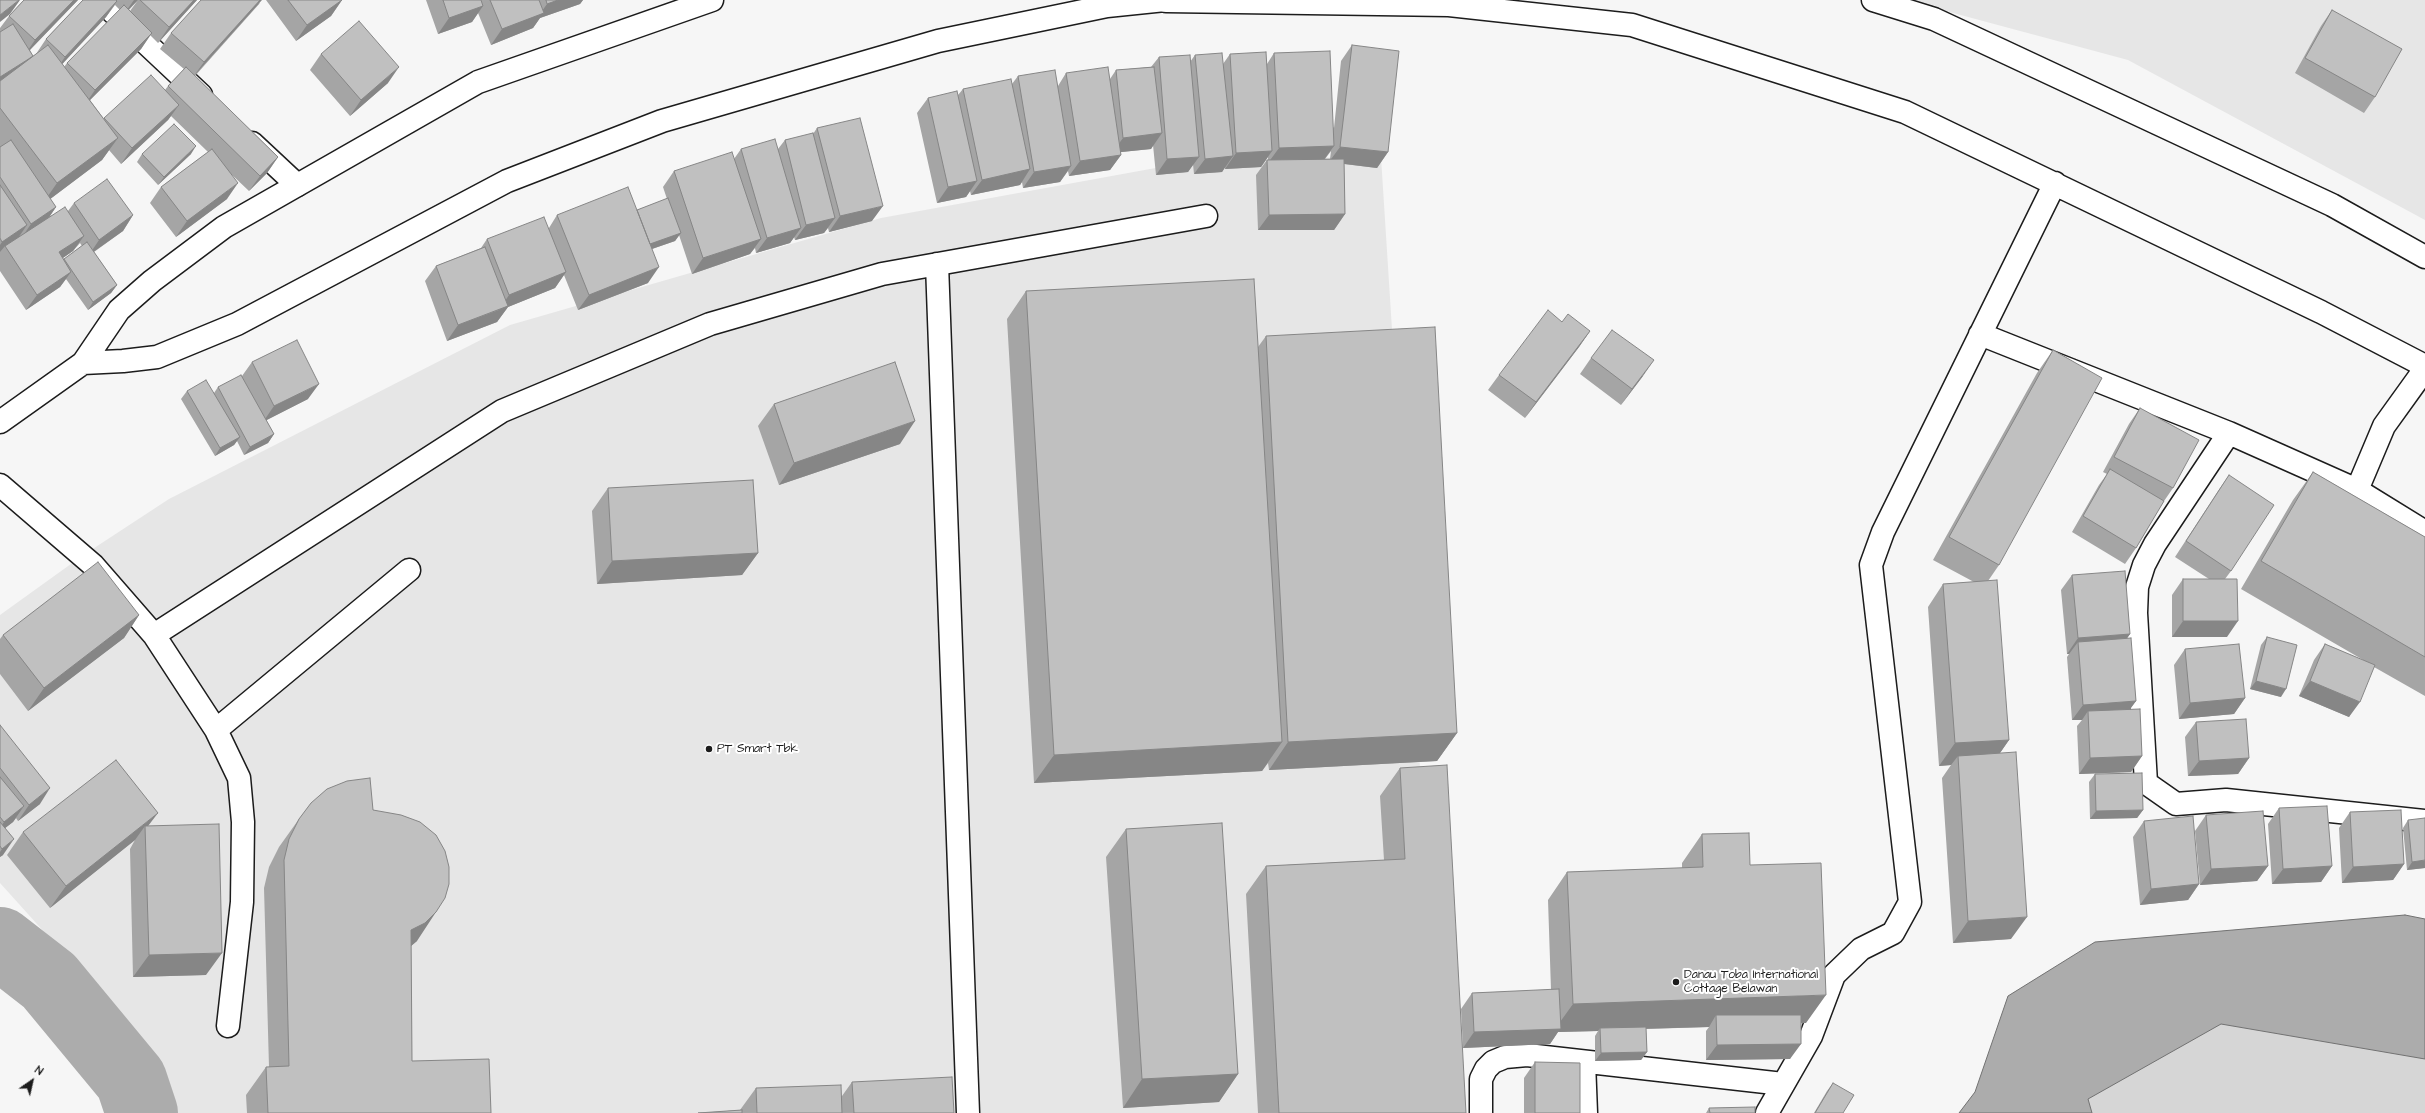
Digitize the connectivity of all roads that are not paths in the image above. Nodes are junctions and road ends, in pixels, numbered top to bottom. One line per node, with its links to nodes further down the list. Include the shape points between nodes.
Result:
1 (100, 0): 6 (street)
2 (712, 0): 9 (street, via 478,82)
3 (1166, 0): 5 (street); 8 (street, via 1449,4 1632,25 1905,112)
4 (1873, 0): 11 (street, via 1934,19 2332,205)
5 (1107, 3): 14 (street, via 938,41 662,121 507,181 237,324 157,357)
6 (216, 109)
7 (239, 131): 9 (street)
8 (2055, 182): 13 (street); 15 (street, via 2321,312)
9 (297, 185): 14 (street, via 224,227 152,281 120,310)
10 (1206, 216): 12 (street)
11 (2425, 257)
12 (937, 264): 22 (street, via 882,274 710,324 502,411); 28 (street)
13 (1980, 334): 17 (street); 27 (street, via 1883,532 1871,565 1910,902 1893,933 1861,949 1834,975 1811,1036)
14 (83, 363): 16 (street)
15 (2425, 368): 19 (street, via 2384,426)
16 (0, 422)
17 (2229, 434): 19 (street); 24 (street, via 2156,544 2144,565 2137,587 2136,613 2146,784 2176,804 2226,800)
18 (0, 484): 22 (street, via 93,565)
19 (2357, 490): 20 (street)
20 (2425, 532)
21 (409, 570): 23 (street)
22 (154, 635): 23 (street)
23 (216, 730): 25 (street, via 239,778 242,822 242,902)
24 (2425, 820)
25 (228, 1026)
26 (1584, 1062): 27 (street); 29 (street, via 1527,1055 1505,1057 1493,1062 1486,1069 1482,1079); 30 (street)
27 (1784, 1084): 31 (street)
28 (968, 1113)
29 (1481, 1113)
30 (1586, 1113)
31 (1767, 1113)

